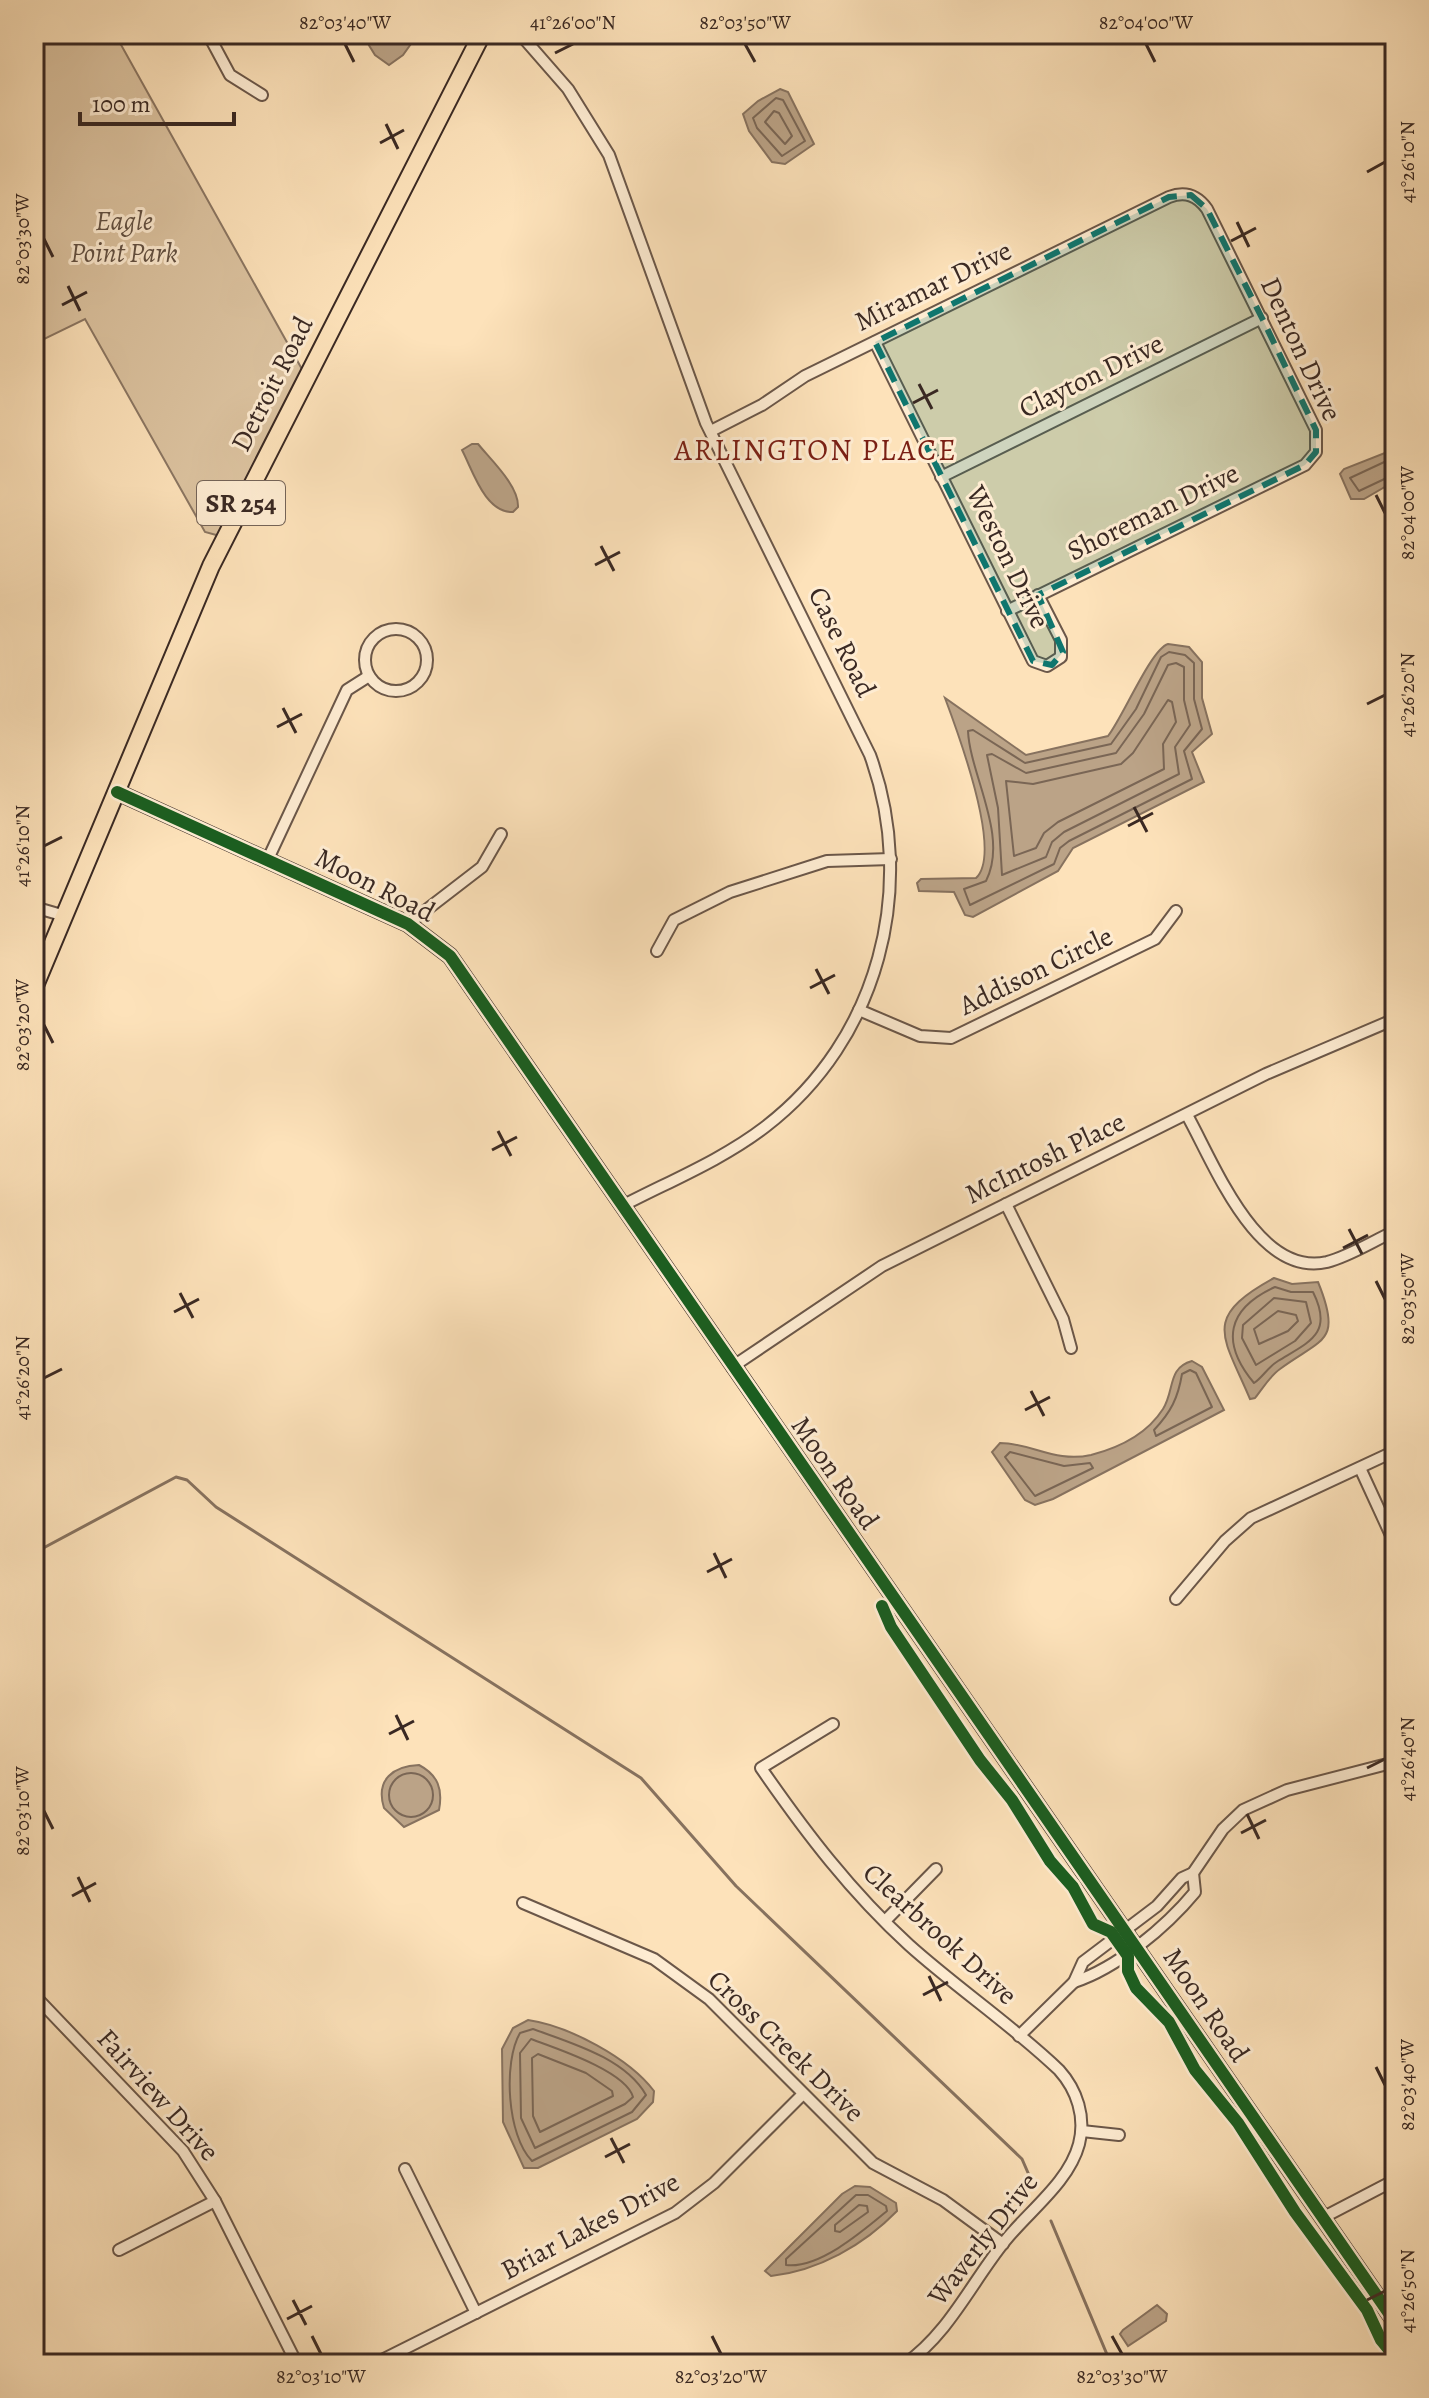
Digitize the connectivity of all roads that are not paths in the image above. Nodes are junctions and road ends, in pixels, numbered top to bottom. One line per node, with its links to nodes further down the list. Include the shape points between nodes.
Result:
1 (208, 34): 4 (street, via 230,75)
2 (482, 34): 14 (main road, Detroit Road / SR 254, via 246,493)
3 (520, 34): 8 (street, Case Road, via 577,101 609,155)
4 (262, 95)
5 (1182, 194): 6 (street, Denton Drive, via 1204,205); 7 (street, Miramar Drive)
6 (1262, 318): 9 (street, Denton Drive, via 1316,430); 10 (street, Clayton Drive)
7 (875, 342): 8 (street, Miramar Drive); 10 (street, Weston Drive)
8 (711, 431): 17 (street, Case Road, via 866,746 881,790)
9 (1316, 452): 11 (street, Shoreman Drive, via 1305,465)
10 (941, 477): 12 (street, Weston Drive)
11 (1038, 595): 12 (street, Shoreman Drive); 12 (street, Weston Drive, via 1062,645 1061,657 1052,665 1033,661)
12 (1007, 611)
13 (369, 676): 13 (street, via 384,689 406,690 427,668 425,647 402,629 382,632 365,656); 16 (street, via 347,690)
14 (117, 792): 16 (street, Moon Road); 20 (main road, Detroit Road / SR 254)
15 (501, 834): 21 (street, via 482,867)
16 (268, 859): 21 (street, Moon Road)
17 (891, 859): 22 (street, via 827,861 730,892 674,920); 24 (street, Case Road, via 888,925)
18 (34, 907): 20 (street)
19 (1176, 911): 24 (street, Addison Circle, via 1155,939 958,1037 920,1036)
20 (65, 916): 23 (main road, Detroit Road / SR 254)
21 (408, 924): 28 (street, Moon Road, via 450,956)
22 (657, 951)
23 (34, 988)
24 (859, 1010): 28 (street, Case Road, via 819,1075 767,1126)
25 (1395, 1019): 26 (street, McIntosh Place, via 1292,1061)
26 (1187, 1115): 27 (street, McIntosh Place); 29 (street, via 1250,1225 1277,1254 1325,1262)
27 (1006, 1204): 30 (street, via 1063,1319); 31 (street, McIntosh Place, via 873,1270)
28 (622, 1206): 31 (street, Moon Road)
29 (1395, 1231)
30 (1071, 1348)
31 (732, 1367): 42 (street, Moon Road)
32 (1395, 1451): 33 (street)
33 (1360, 1468): 34 (street); 35 (street, via 1251,1518)
34 (1395, 1544)
35 (1176, 1599)
36 (833, 1724): 41 (street, Clearbrook Drive, via 761,1768 820,1853)
37 (1395, 1762): 39 (street, via 1258,1801 1223,1829)
38 (936, 1869): 41 (street)
39 (1193, 1873): 42 (street); 43 (street, via 1195,1892)
40 (523, 1903): 47 (street, Cross Creek Drive, via 654,1959 709,1999)
41 (885, 1921): 46 (street, Clearbrook Drive)
42 (1125, 1929): 43 (street, Moon Road); 44 (street, via 1083,1962)
43 (1136, 1945): 44 (street, via 1092,1976); 53 (street, Moon Road)
44 (1074, 1982): 46 (street)
45 (34, 1995): 52 (street, Fairview Drive, via 183,2151)
46 (1019, 2036): 48 (street, Clearbrook Drive, via 1071,2086)
47 (802, 2095): 54 (street, Cross Creek Drive, via 873,2163 943,2200); 56 (street, Briar Lakes Drive, via 686,2206)
48 (1082, 2131): 49 (street); 54 (street, Waverly Drive, via 1070,2166)
49 (1119, 2135)
50 (405, 2169): 56 (street)
51 (1395, 2180): 53 (street)
52 (215, 2201): 55 (street); 58 (street, Fairview Drive)
53 (1324, 2217): 57 (street, Moon Road)
54 (1003, 2244): 60 (street, Waverly Drive, via 942,2331)
55 (119, 2250)
56 (476, 2313): 59 (street, Briar Lakes Drive)
57 (1395, 2322)
58 (297, 2364)
59 (374, 2364)
60 (905, 2364)

